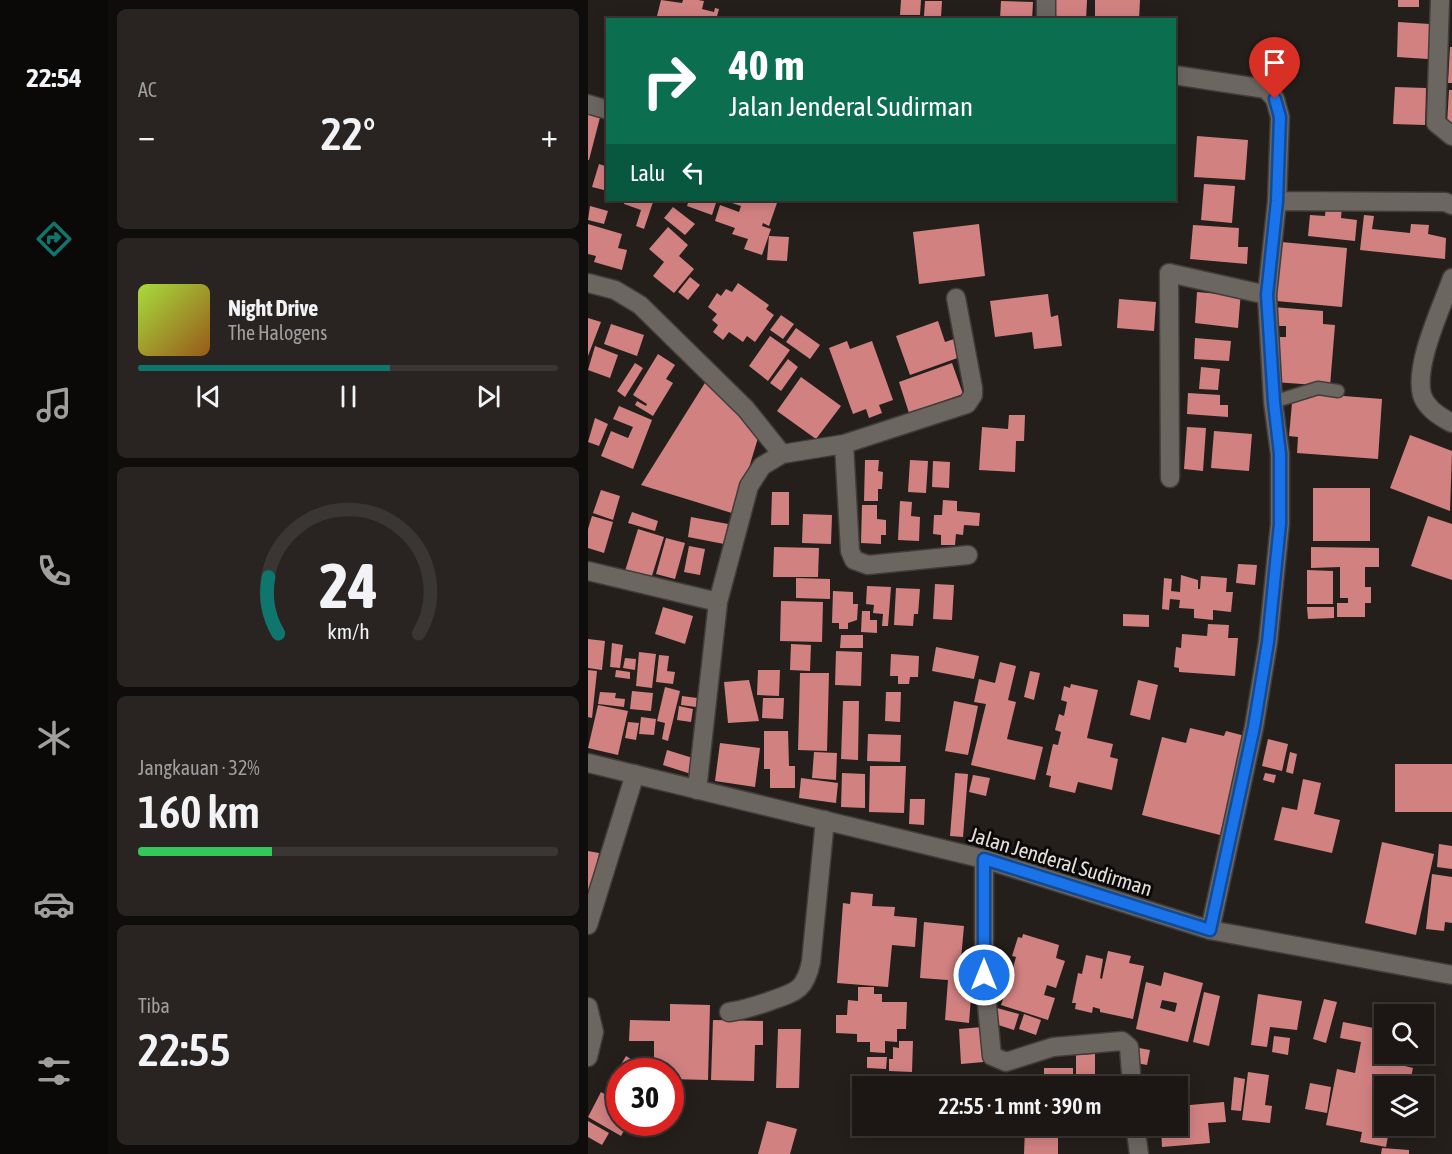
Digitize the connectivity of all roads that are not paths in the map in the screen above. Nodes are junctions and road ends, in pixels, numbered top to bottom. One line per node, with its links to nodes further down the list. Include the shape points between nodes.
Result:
1 (1046, 0): 3 (street)
2 (1440, 0): 7 (street, via 1436,123)
3 (1046, 18)
4 (1176, 75): 8 (street, via 1259,87 1271,93 1280,117)
5 (588, 104): 6 (street)
6 (606, 109)
7 (1452, 136)
8 (1277, 201): 9 (street); 12 (street)
9 (1452, 205)
10 (1452, 278): 16 (street, via 1422,371 1426,402)
11 (588, 283): 18 (street, via 615,290 640,305 746,409)
12 (1267, 295): 15 (street); 19 (street, via 1168,273)
13 (956, 298): 17 (street, via 973,388 970,401 963,407)
14 (1338, 391): 15 (lane, via 1318,388)
15 (1274, 402): 29 (street, via 1280,454 1280,524 1268,642 1254,727)
16 (1452, 423)
17 (844, 444): 18 (street); 20 (street, via 850,551 854,561 868,565)
18 (782, 454): 22 (street, via 762,466 749,486)
19 (1170, 478)
20 (968, 555)
21 (588, 571): 22 (street)
22 (718, 602): 25 (street)
23 (588, 763): 24 (street, Jalan Jenderal Sudirman)
24 (635, 774): 25 (street, Jalan Jenderal Sudirman); 28 (street)
25 (697, 790): 26 (street, Jalan Jenderal Sudirman)
26 (825, 820): 27 (street, Jalan Jenderal Sudirman); 32 (street, via 806,979 794,993 755,1008)
27 (984, 859): 29 (street, Jalan Jenderal Sudirman); 34 (street, via 984,975 992,1056 1006,1062 1053,1047 1122,1041 1129,1047)
28 (588, 926)
29 (1210, 930): 30 (street, Jalan Jenderal Sudirman)
30 (1452, 975)
31 (588, 1007): 33 (street, via 594,1032)
32 (729, 1012)
33 (588, 1057)
34 (1131, 1076)
35 (1137, 1136): 36 (street)
36 (1139, 1154)

